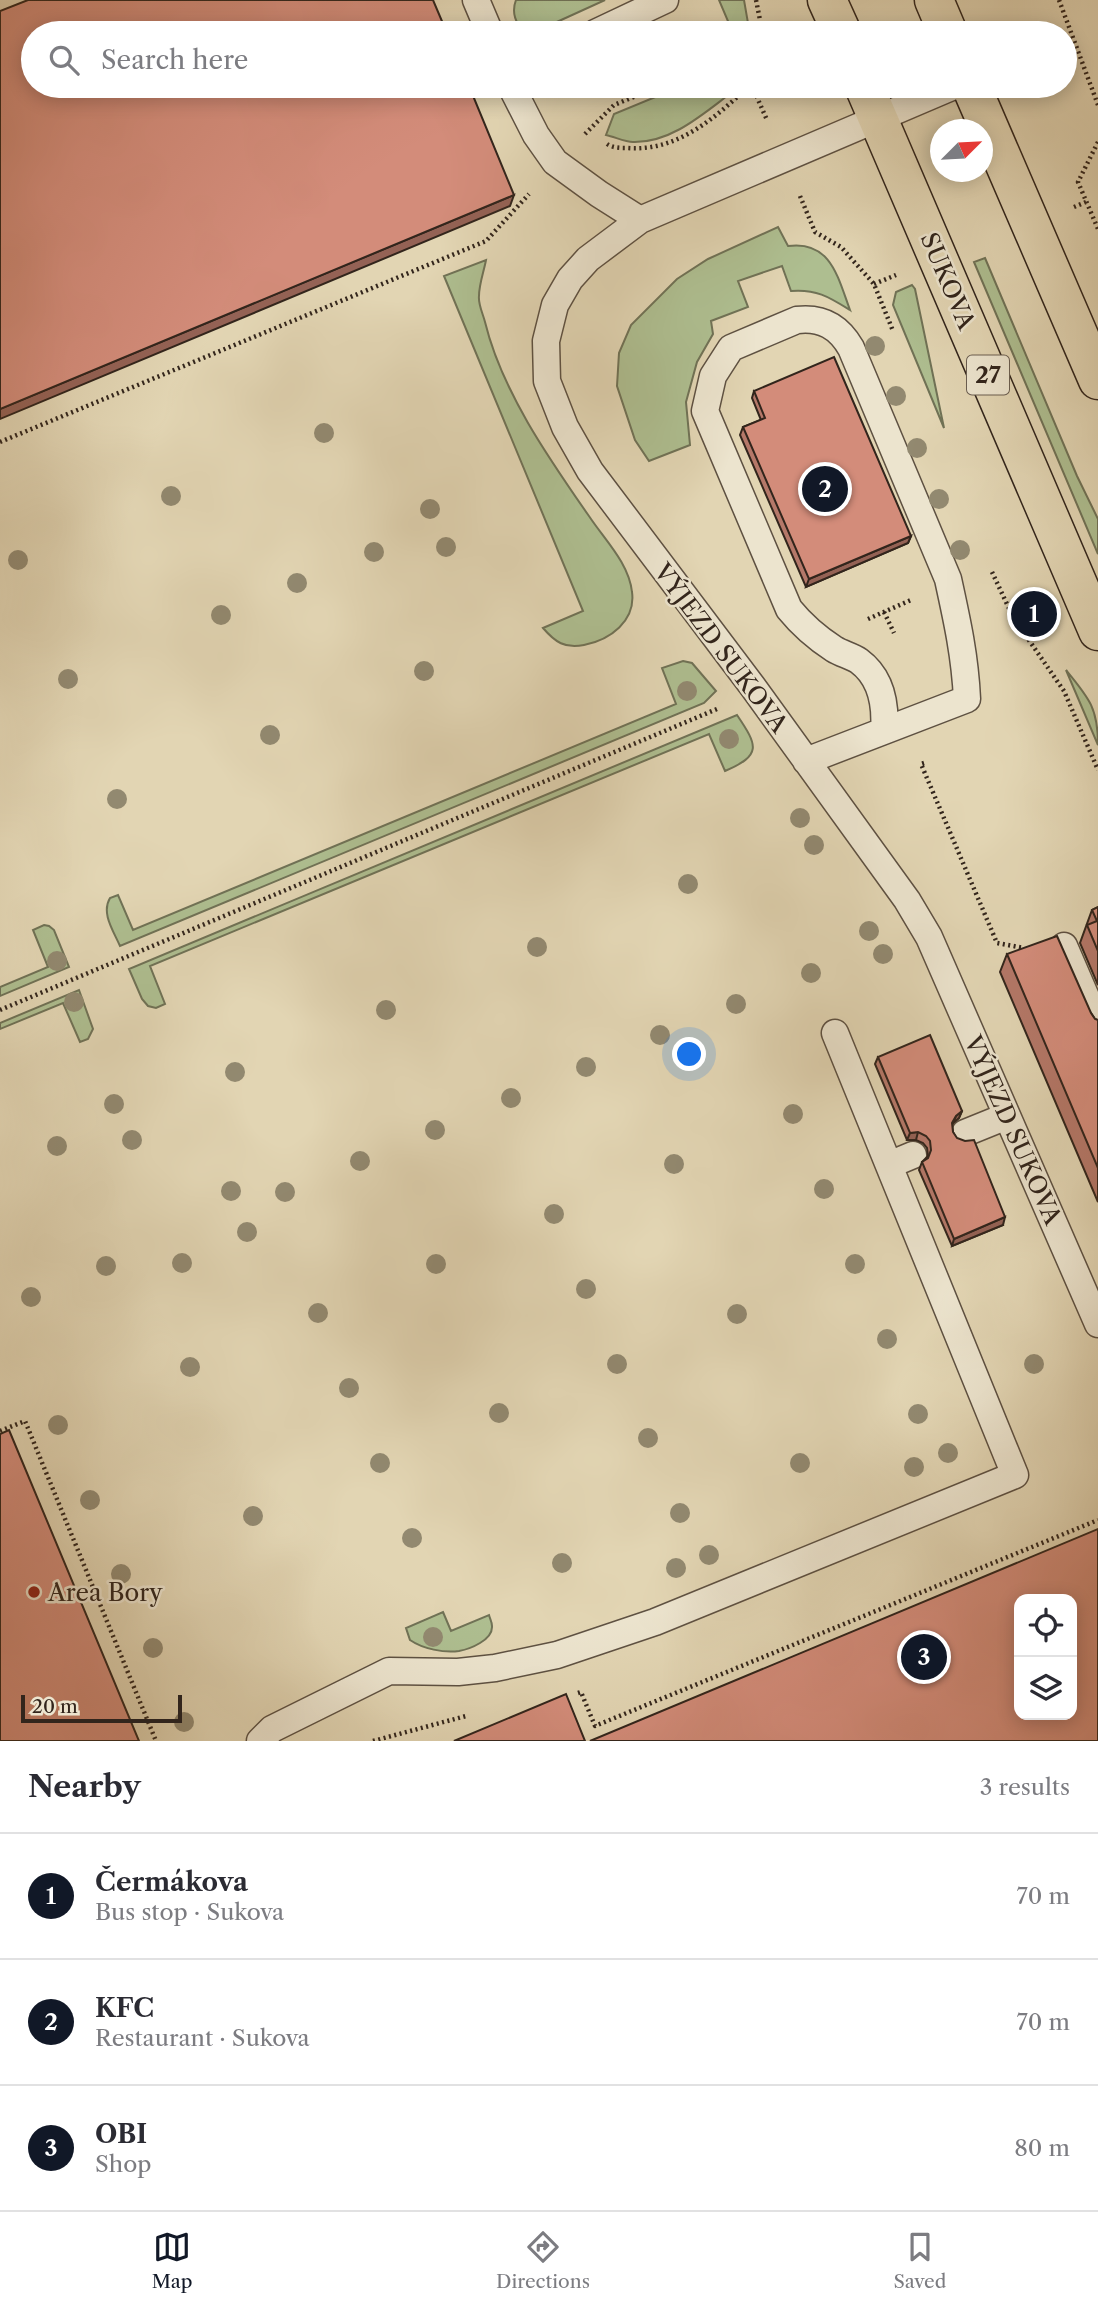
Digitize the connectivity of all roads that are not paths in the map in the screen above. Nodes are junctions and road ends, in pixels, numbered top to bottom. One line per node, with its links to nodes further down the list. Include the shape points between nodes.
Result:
1 (476, 0): 5 (lane)
2 (665, 0): 6 (lane)
3 (827, 0): 7 (main road)
4 (934, 0): 8 (main road)
5 (485, 21)
6 (620, 21)
7 (837, 21)
8 (943, 21)
9 (517, 98): 13 (lane, via 555,162)
10 (892, 98): 12 (lane, VÝJEZD SUKOVA)
11 (976, 98): 14 (main road)
12 (871, 102): 13 (lane, VÝJEZD SUKOVA); 15 (main road, SUKOVA / 27)
13 (640, 220): 17 (lane, VÝJEZD SUKOVA, via 588,259 570,279 555,305 546,341 547,381 565,427 590,471)
14 (1098, 380)
15 (1098, 631)
16 (884, 731): 16 (lane, via 881,692 872,675 859,661 824,642 789,609 705,411 713,376 731,348 797,320 830,324 843,334 894,447 957,612 967,699); 17 (lane)
17 (806, 761): 21 (lane, VÝJEZD SUKOVA, via 929,937)
18 (1064, 946): 19 (lane)
19 (1098, 1025)
20 (835, 1033): 24 (lane, via 901,1160 1015,1475 654,1622 557,1655 458,1672 388,1671 272,1729)
21 (1007, 1116): 22 (lane); 23 (lane, VÝJEZD SUKOVA)
22 (965, 1133)
23 (1098, 1324)
24 (260, 1741)

